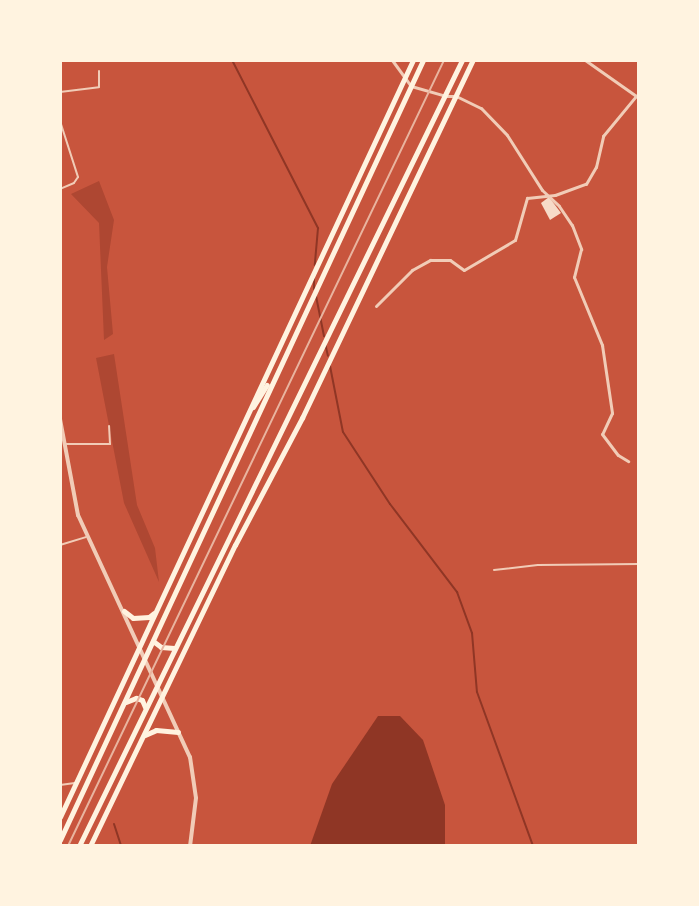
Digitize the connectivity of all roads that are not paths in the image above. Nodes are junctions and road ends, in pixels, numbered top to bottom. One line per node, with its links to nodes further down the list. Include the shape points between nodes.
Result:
1 (392, 60): 8 (street)
2 (413, 60): 8 (main road)
3 (423, 60): 9 (main road)
4 (462, 60): 11 (main road)
5 (473, 60): 12 (main road)
6 (585, 60): 13 (street)
7 (99, 71): 10 (lane, via 99,87)
8 (405, 79): 9 (street); 20 (main road)
9 (411, 86): 11 (street); 18 (main road)
10 (60, 92)
11 (445, 96): 12 (street); 32 (main road)
12 (456, 96): 16 (street, via 498,124); 35 (main road)
13 (638, 97): 16 (street, via 603,136 586,184)
14 (60, 121): 15 (lane, via 78,177)
15 (60, 189)
16 (548, 195): 17 (street, via 527,198 515,240 464,270 450,260 430,260 412,270); 23 (street, via 572,225 581,249 574,277 602,345 612,413 602,434)
17 (376, 306)
18 (278, 367): 20 (main road); 30 (main road)
19 (60, 419): 22 (street)
20 (243, 424): 28 (main road)
21 (109, 426): 22 (lane, via 110,444)
22 (64, 444): 24 (street)
23 (628, 461)
24 (87, 537): 25 (lane); 29 (street)
25 (60, 545)
26 (639, 564): 27 (lane)
27 (494, 570)
28 (157, 609): 29 (main road, via 141,618); 31 (main road)
29 (124, 611): 31 (street)
30 (153, 641): 32 (main road); 33 (main road)
31 (139, 646): 33 (street); 40 (main road)
32 (174, 648): 34 (main road)
33 (146, 658): 34 (street); 36 (main road)
34 (156, 683): 35 (street); 37 (main road)
35 (162, 695): 38 (street); 39 (main road)
36 (122, 705): 37 (main road, via 136,698); 43 (main road)
37 (146, 708): 44 (main road)
38 (178, 732): 39 (main road); 46 (street, via 196,784)
39 (144, 735): 45 (main road)
40 (76, 783): 41 (lane); 42 (main road)
41 (60, 785)
42 (60, 817)
43 (60, 840)
44 (79, 846)
45 (90, 846)
46 (190, 846)

